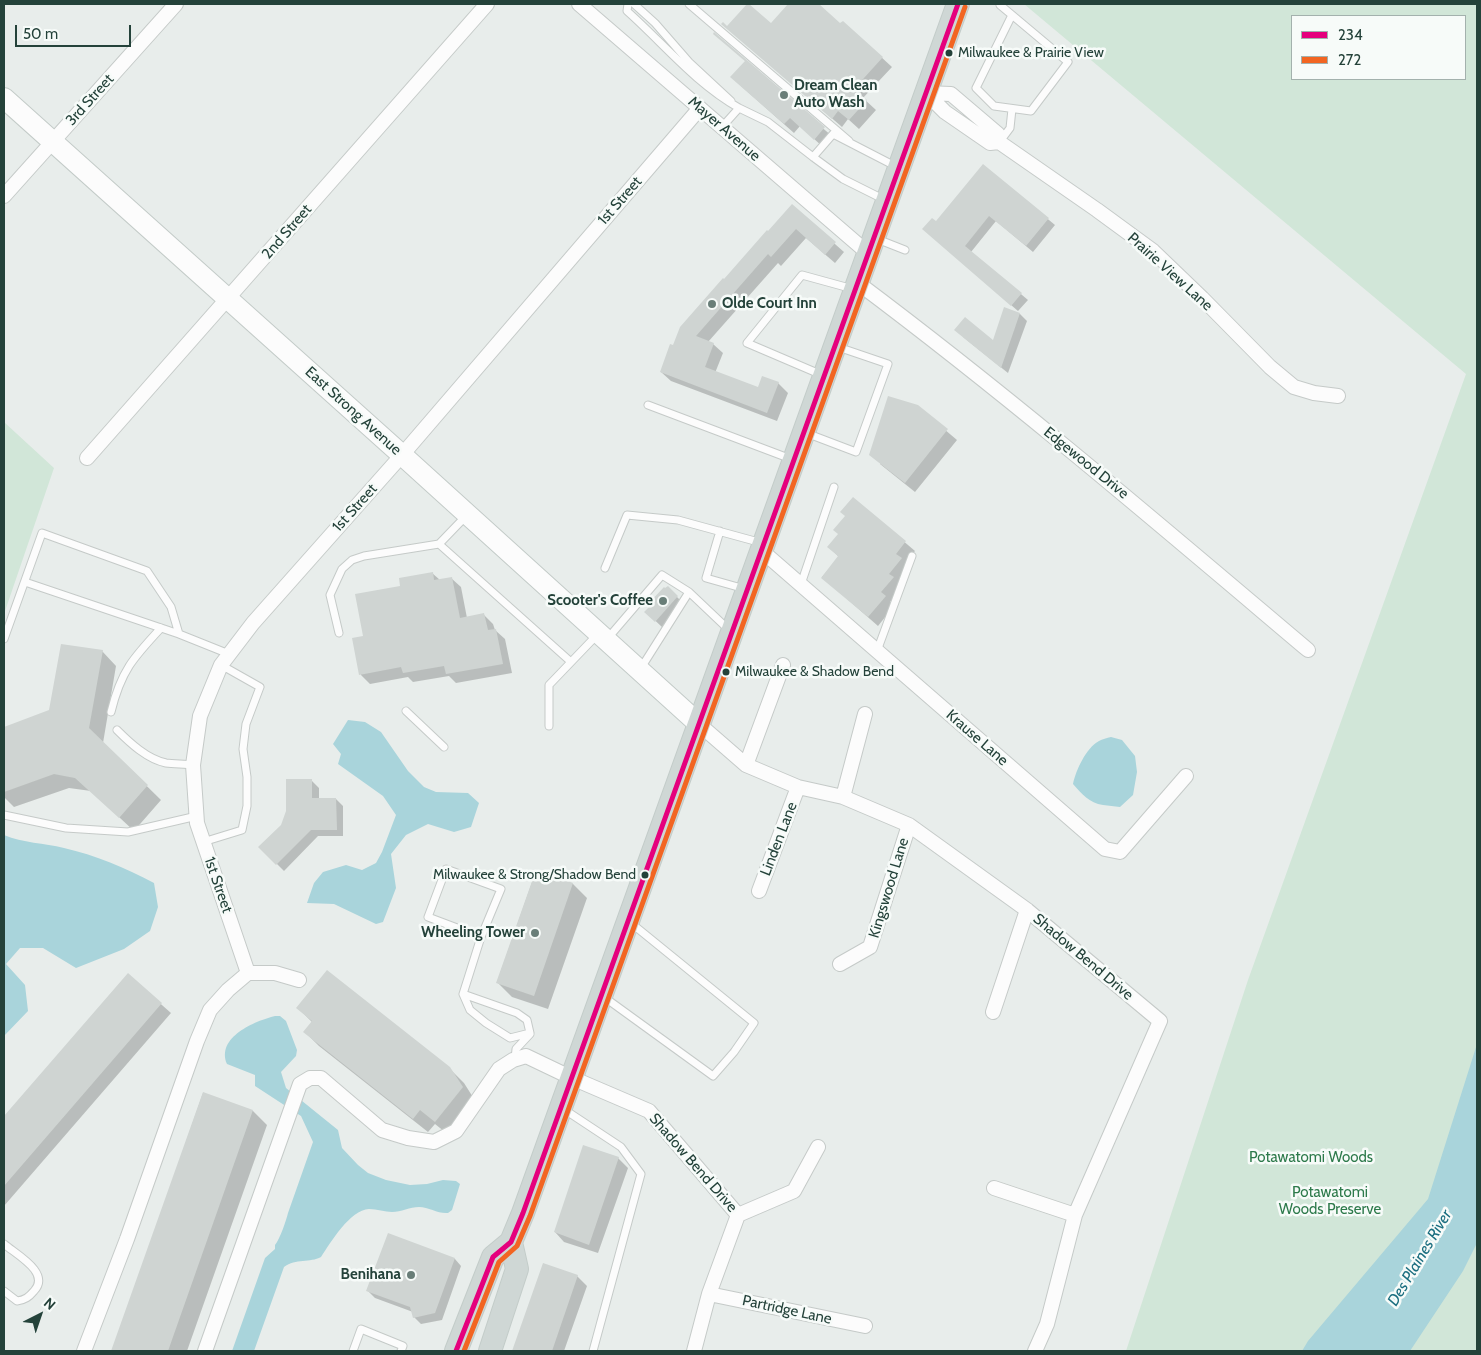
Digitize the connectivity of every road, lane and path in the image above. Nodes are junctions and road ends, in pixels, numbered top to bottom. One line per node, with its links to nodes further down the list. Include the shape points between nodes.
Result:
1 (176, 4): 16 (street, 3rd Street)
2 (487, 4): 26 (street, 2nd Street)
3 (579, 4): 12 (street, Mayer Avenue)
4 (628, 4): 13 (lane, via 627,11 684,66 718,96)
5 (634, 4): 13 (lane)
6 (689, 4): 17 (lane)
7 (958, 4): 10 (main road)
8 (1000, 5): 9 (lane)
9 (1012, 15): 14 (lane, via 976,88 994,106); 14 (lane, via 1068,62 1031,111)
10 (926, 92): 18 (street, Prairie View Lane, via 945,112 990,143); 20 (main road)
11 (4, 98): 16 (street, East Strong Avenue)
12 (700, 108): 15 (street, Mayer Avenue); 32 (street, 1st Street)
13 (739, 108): 15 (lane); 19 (lane, via 768,122)
14 (1012, 109): 18 (lane, via 1010,128)
15 (722, 127): 23 (street, Mayer Avenue)
16 (53, 141): 21 (street, 3rd Street); 26 (street, East Strong Avenue)
17 (849, 141): 19 (lane, via 833,134); 20 (lane)
18 (999, 142): 29 (street, Prairie View Lane, via 1152,251 1294,387 1314,394)
19 (812, 158): 22 (lane, via 843,179)
20 (900, 168): 22 (main road)
21 (4, 196)
22 (888, 201): 23 (main road)
23 (872, 246): 24 (lane); 25 (main road)
24 (905, 250)
25 (857, 286): 27 (main road); 28 (lane, via 802,275 747,343); 52 (street, Edgewood Drive, via 915,325 1105,478)
26 (228, 298): 32 (street, East Strong Avenue); 33 (street, 2nd Street)
27 (835, 346): 28 (main road); 31 (lane, via 888,364 856,452)
28 (824, 376): 31 (main road)
29 (1338, 396)
30 (648, 404): 34 (lane)
31 (804, 432): 34 (main road)
32 (402, 455): 36 (street, East Strong Avenue); 54 (street, 1st Street, via 253,622)
33 (87, 458)
34 (794, 460): 39 (main road)
35 (834, 487): 43 (lane)
36 (467, 514): 38 (lane); 50 (street, East Strong Avenue)
37 (720, 531): 39 (lane); 41 (lane, via 678,520 627,516); 44 (lane, via 706,578)
38 (439, 544): 47 (lane, via 364,556 342,568 330,595); 55 (lane)
39 (764, 547): 43 (street, Krause Lane); 44 (main road)
40 (912, 556): 53 (lane)
41 (605, 568)
42 (25, 582): 46 (lane); 49 (lane, via 42,533 147,571 171,607); 51 (lane)
43 (801, 584): 53 (street, Krause Lane)
44 (748, 590): 48 (main road)
45 (689, 592): 48 (lane); 50 (lane, via 662,575); 57 (lane)
46 (161, 628): 49 (lane); 59 (lane, via 125,670)
47 (339, 633)
48 (732, 633): 62 (main road)
49 (179, 634): 54 (lane)
50 (602, 637): 55 (lane); 57 (street, East Strong Avenue)
51 (4, 639)
52 (1308, 650)
53 (877, 651): 67 (street, Krause Lane, via 1105,849 1120,852)
54 (225, 659): 66 (street, 1st Street, via 200,716); 73 (lane, via 260,687 246,724 243,749 247,806 242,830)
55 (571, 662): 61 (lane, via 549,685)
56 (783, 665): 65 (street)
57 (640, 671): 62 (street, East Strong Avenue)
58 (406, 711): 64 (lane)
59 (111, 712)
60 (865, 714): 69 (street)
61 (549, 726)
62 (700, 726): 65 (street, Shadow Bend Drive); 76 (main road)
63 (117, 730): 66 (lane, via 130,743 164,763)
64 (444, 747)
65 (746, 764): 68 (street, Shadow Bend Drive)
66 (193, 765): 71 (street, 1st Street)
67 (1186, 776)
68 (798, 787): 69 (street, Shadow Bend Drive); 74 (street, Linden Lane)
69 (843, 797): 72 (street, Shadow Bend Drive)
70 (4, 815): 71 (lane, via 66,828 128,832)
71 (197, 816): 73 (street, 1st Street)
72 (909, 824): 75 (street, Shadow Bend Drive); 78 (street, Kingswood Lane, via 870,947)
73 (203, 842): 79 (street, 1st Street)
74 (759, 891)
75 (1027, 910): 83 (street); 91 (street, Shadow Bend Drive, via 1160,1021)
76 (628, 922): 82 (main road); 82 (lane, via 754,1023 713,1076)
77 (481, 937): 77 (lane, via 428,917 446,869 501,889); 81 (lane)
78 (840, 964)
79 (248, 974): 80 (street, via 275,973); 97 (street, via 210,1010)
80 (299, 980)
81 (463, 994): 84 (lane, via 517,1013 527,1020); 84 (lane, via 470,1010 510,1038)
82 (601, 996): 86 (main road)
83 (993, 1012)
84 (530, 1033): 85 (lane, via 516,1049)
85 (515, 1059): 86 (street, Shadow Bend Drive, via 526,1056); 98 (street, via 499,1069 456,1131 434,1142 382,1130 321,1078 310,1078 300,1084)
86 (572, 1078): 87 (main road); 90 (street, Shadow Bend Drive, via 649,1111)
87 (561, 1107): 92 (main road); 103 (lane, via 621,1147 641,1174)
88 (818, 1147): 90 (street, via 794,1191)
89 (994, 1188): 91 (street)
90 (738, 1215): 95 (street, Shadow Bend Drive)
91 (1075, 1215): 105 (street, Shadow Bend Drive, via 1048,1324)
92 (511, 1242): 101 (main road, via 493,1257); 102 (main road, via 517,1269)
93 (4, 1244): 94 (lane, via 37,1271 40,1280 25,1300 17,1301)
94 (4, 1292)
95 (710, 1294): 96 (street, Partridge Lane); 104 (street, Shadow Bend Drive)
96 (865, 1326)
97 (84, 1351)
98 (205, 1351)
99 (353, 1351): 100 (lane, via 361,1329 403,1346)
100 (401, 1351)
101 (456, 1351)
102 (490, 1351)
103 (593, 1351)
104 (694, 1351)
105 (1035, 1351)

